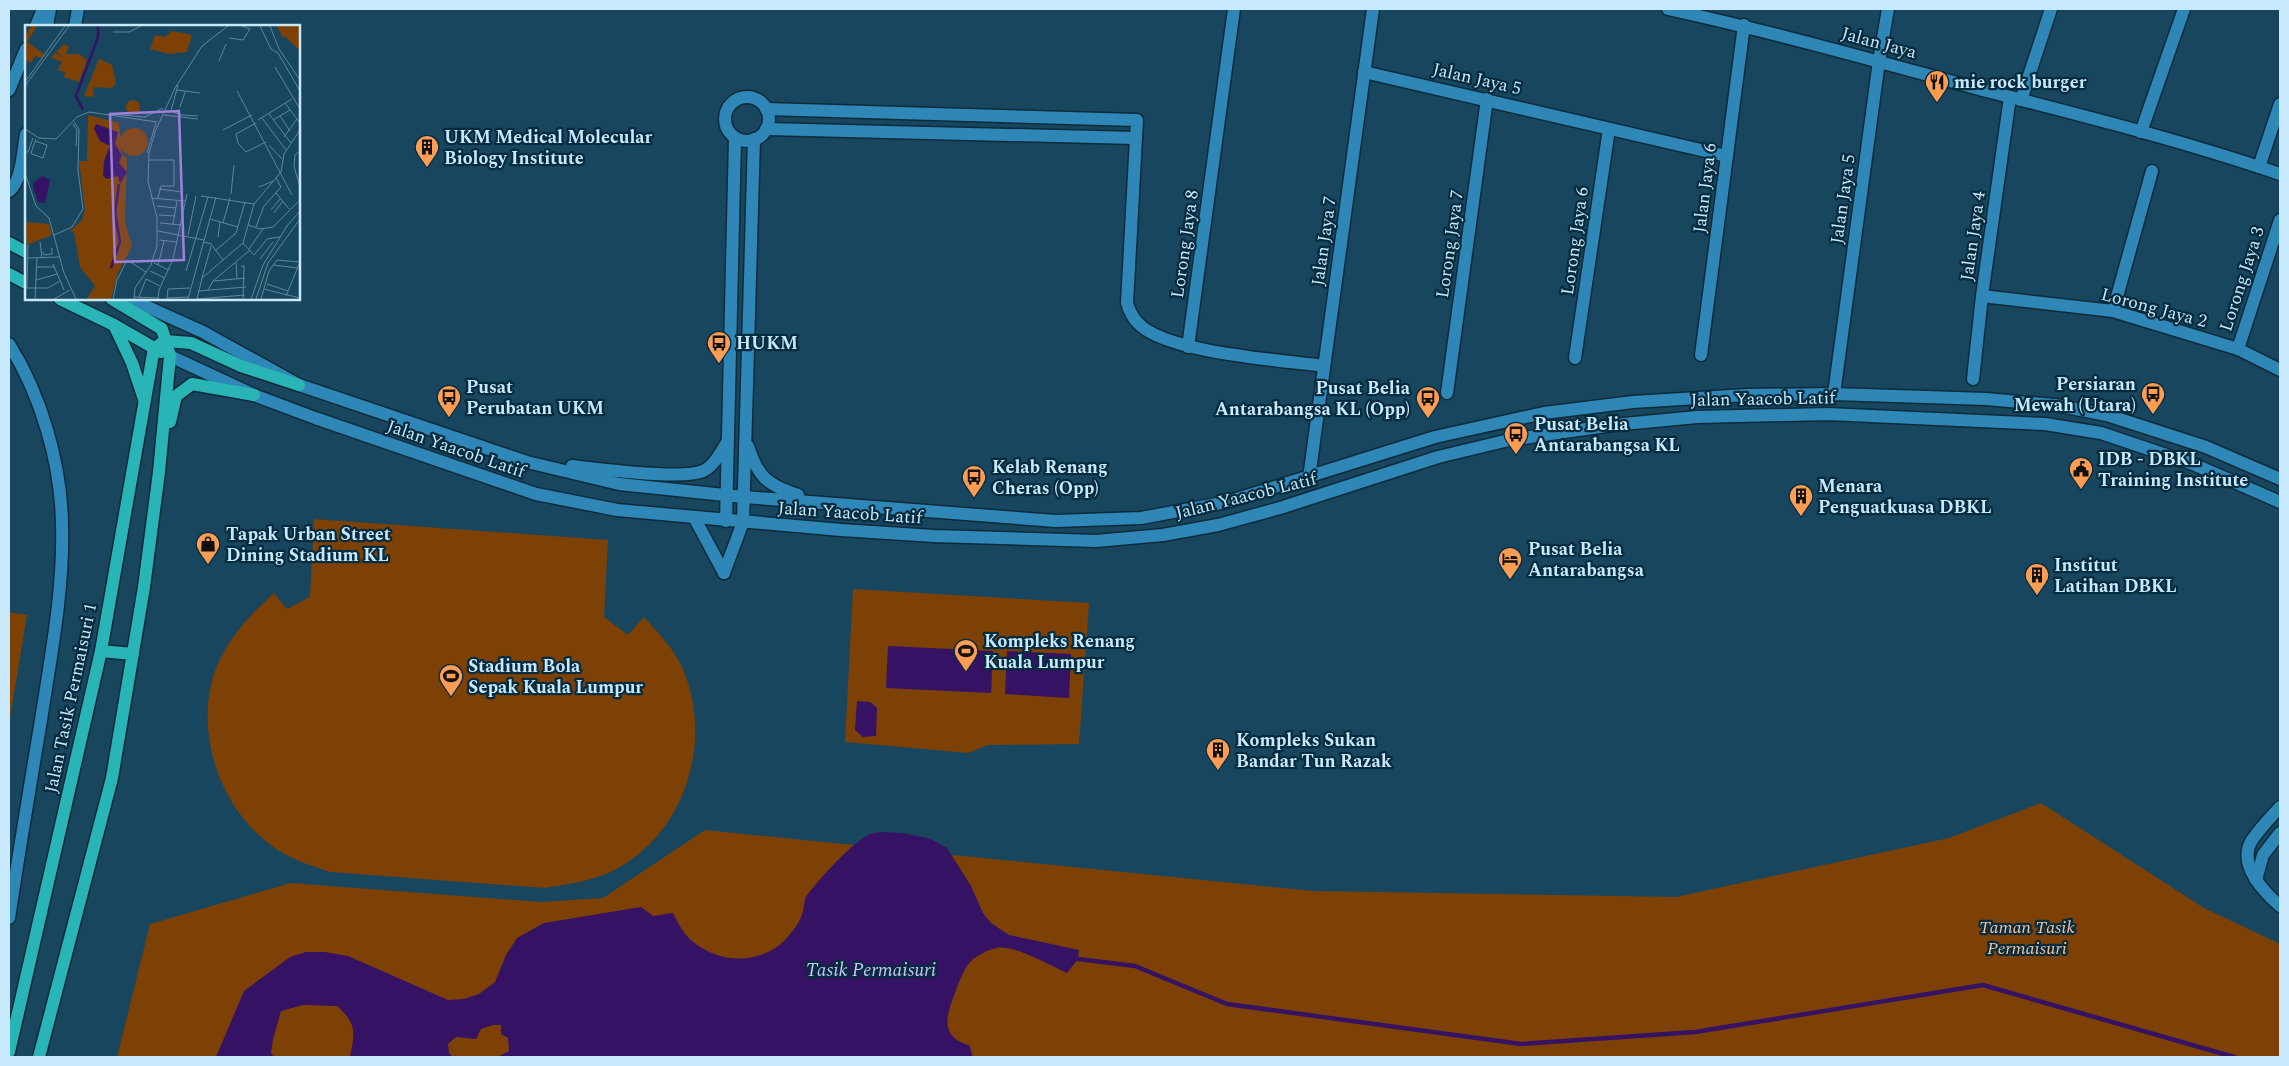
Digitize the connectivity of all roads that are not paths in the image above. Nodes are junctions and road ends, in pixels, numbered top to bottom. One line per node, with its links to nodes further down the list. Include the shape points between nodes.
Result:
1 (43, 9): 10 (street)
2 (50, 9): 11 (street)
3 (78, 9): 12 (street)
4 (1234, 9): 50 (street, Lorong Jaya 8)
5 (1373, 9): 16 (street, Jalan Jaya 7)
6 (1668, 9): 13 (street, Jalan Jaya)
7 (1888, 9): 15 (street, Jalan Jaya 5)
8 (2051, 9): 18 (street, Jalan Jaya 4)
9 (2184, 9): 24 (street)
10 (36, 25)
11 (47, 25)
12 (75, 25)
13 (1744, 25): 15 (street, Jalan Jaya); 29 (street, Jalan Jaya 6)
14 (25, 50): 17 (street)
15 (1879, 61): 18 (street, Jalan Jaya); 60 (street, Jalan Jaya 5)
16 (1364, 72): 19 (street, Jalan Jaya 5); 55 (street, Jalan Jaya 7)
17 (9, 90)
18 (2016, 98): 24 (street, Jalan Jaya); 39 (street, Jalan Jaya 4)
19 (1487, 99): 23 (street, Jalan Jaya 5); 59 (street, Lorong Jaya 7)
20 (2280, 104): 30 (street)
21 (766, 110): 22 (street); 25 (street, via 754,98 734,101 726,112 725,120 726,127); 26 (street, via 1137,120)
22 (766, 129): 26 (street); 27 (street)
23 (1610, 129): 29 (street, Jalan Jaya 5); 54 (street, Lorong Jaya 6)
24 (2141, 132): 30 (street, Jalan Jaya)
25 (735, 138): 27 (street); 64 (street)
26 (1136, 138): 50 (street, via 1127,303 1138,324)
27 (754, 139): 63 (street)
28 (25, 140): 33 (street, via 20,171)
29 (1727, 156): 53 (street, Jalan Jaya 6)
30 (2259, 167): 32 (street, Jalan Jaya)
31 (2152, 171): 44 (street)
32 (2280, 174)
33 (9, 191)
34 (2280, 220): 51 (street, Lorong Jaya 3)
35 (9, 243): 36 (main road)
36 (25, 251)
37 (9, 274): 38 (main road)
38 (25, 282)
39 (1982, 296): 44 (street, Lorong Jaya 2); 57 (street, Jalan Jaya 4)
40 (62, 300): 45 (main road, Jalan Yaacob Latif)
41 (114, 300): 47 (main road, via 162,328)
42 (132, 300): 46 (street, Jalan Yaacob Latif)
43 (153, 300): 46 (street)
44 (2113, 311): 51 (street, Lorong Jaya 2)
45 (114, 325): 49 (main road, Jalan Yaacob Latif); 62 (main road)
46 (203, 332): 58 (street, Jalan Yaacob Latif)
47 (166, 341): 49 (main road); 52 (main road); 58 (main road, via 191,343 241,366)
48 (9, 344): 82 (street, via 42,415 56,468 62,522 53,640)
49 (154, 348): 52 (main road, Jalan Yaacob Latif); 62 (main road, Jalan Tasik Permaisuri 1)
50 (1188, 348): 55 (street)
51 (2238, 349): 56 (street, Lorong Jaya 2)
52 (170, 356): 61 (street, Jalan Yaacob Latif); 66 (main road)
53 (1701, 356)
54 (1575, 358)
55 (1324, 366): 67 (street, Jalan Jaya 7)
56 (2280, 370)
57 (1973, 379)
58 (299, 385): 65 (street, Jalan Yaacob Latif)
59 (1447, 393)
60 (1834, 394): 67 (street, Jalan Yaacob Latif, via 1662,400 1544,413 1435,437); 68 (street, Jalan Yaacob Latif, via 1986,399 2055,405 2107,415 2206,447)
61 (254, 395): 66 (main road, via 192,384 185,388 176,396); 73 (street, Jalan Yaacob Latif, via 536,494 616,510)
62 (144, 399): 76 (main road, Jalan Tasik Permaisuri 1)
63 (746, 437): 70 (street); 71 (street, via 756,468 772,485)
64 (727, 442): 65 (street, via 713,463 702,471 683,474); 69 (street)
65 (527, 462): 69 (street, Jalan Yaacob Latif, via 619,484)
66 (160, 472): 77 (main road)
67 (1309, 478): 71 (street, Jalan Yaacob Latif, via 1227,502 1141,518 1056,521)
68 (2280, 479)
69 (726, 495): 70 (street, Jalan Yaacob Latif); 74 (street)
70 (744, 496): 71 (street, Jalan Yaacob Latif); 75 (street)
71 (817, 501)
72 (2280, 502): 75 (street, Jalan Yaacob Latif, via 2193,464 2101,433 2045,424 1819,414 1697,417 1509,440 1438,457 1280,508 1218,525 1163,535 1096,541 966,538)
73 (695, 519): 74 (street, Jalan Yaacob Latif); 75 (street, via 724,573)
74 (726, 521): 75 (street, Jalan Yaacob Latif)
75 (743, 522)
76 (101, 651): 77 (main road); 83 (main road, Jalan Tasik Permaisuri 1)
77 (133, 654): 84 (main road, via 112,778)
78 (2280, 806): 80 (street, via 2251,841 2248,862)
79 (2280, 833): 80 (street, via 2263,854)
80 (2256, 880): 81 (street)
81 (2280, 906)
82 (9, 918)
83 (9, 1052)
84 (39, 1057)

